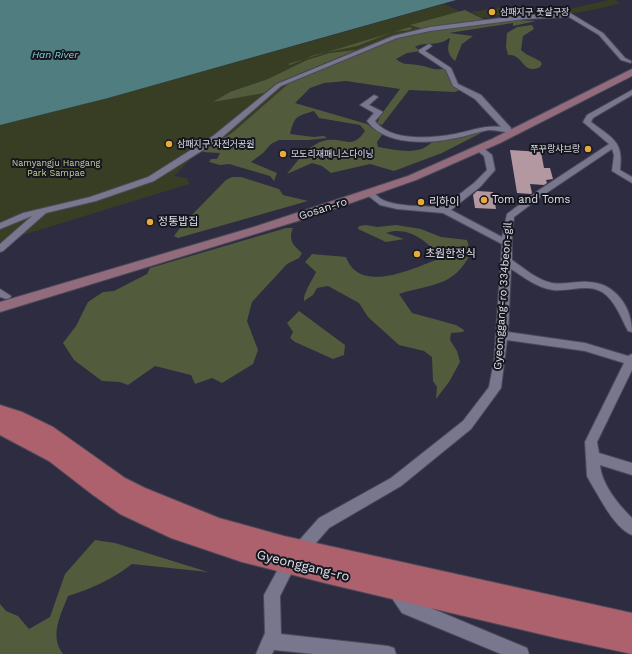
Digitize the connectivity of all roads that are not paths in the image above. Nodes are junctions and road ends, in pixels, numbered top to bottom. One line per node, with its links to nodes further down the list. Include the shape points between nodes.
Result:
1 (429, 46): 5 (street, via 421,51 449,69 455,85 478,98)
2 (631, 67): 5 (street, Gosan-ro); 7 (street, Gosan-ro); 11 (street, via 601,34 570,15 525,17 430,29 394,37 279,85 216,138 151,179 93,199)
3 (632, 92): 6 (street, via 590,116 587,122)
4 (374, 97): 5 (street, via 364,105 379,112 371,121 374,128 384,133 420,139 453,137 492,128)
5 (508, 130): 18 (street, Gosan-ro, via 453,157 328,202 167,251)
6 (614, 144): 8 (street, via 618,155 616,171); 14 (street, Gyeonggang-ro 334beon-gil, via 510,216)
7 (479, 149): 9 (street, Gosan-ro); 10 (street, via 488,155 491,170 477,185)
8 (632, 180)
9 (370, 194): 10 (street, via 380,202 397,206); 19 (street, Gosan-ro)
10 (445, 210): 14 (street)
11 (42, 212): 12 (street, via 26,215); 13 (street)
12 (0, 226)
13 (11, 240): 15 (street); 16 (street)
14 (507, 243): 17 (street, Gyeonggang-ro 334beon-gil)
15 (0, 249)
16 (0, 252)
17 (507, 261): 20 (street, via 546,285 560,287 590,284 603,287 610,292); 21 (street, Gyeonggang-ro 334beon-gil)
18 (2, 295)
19 (0, 307)
20 (632, 328)
21 (502, 335): 22 (street, via 586,347); 28 (street, Gyeonggang-ro 334beon-gil, via 495,388 467,425 396,482 324,523)
22 (631, 360): 25 (street, via 591,442)
23 (0, 413): 28 (main road, Gyeonggang-ro, via 36,428 118,484 159,506)
24 (0, 426): 28 (main road, Gyeonggang-ro, via 56,455 128,507 171,528 242,551)
25 (592, 458): 26 (street); 27 (street, via 594,476 614,510)
26 (632, 469)
27 (632, 528)
28 (295, 556): 29 (main road, Gyeonggang-ro); 30 (main road, Gyeonggang-ro); 32 (street, Gyeonggang-ro 334beon-gil, via 272,596 273,634)
29 (392, 588): 31 (main road, Gyeonggang-ro); 34 (street, via 408,607)
30 (632, 625)
31 (632, 641)
32 (267, 647): 33 (street)
33 (388, 654)
34 (521, 654)

